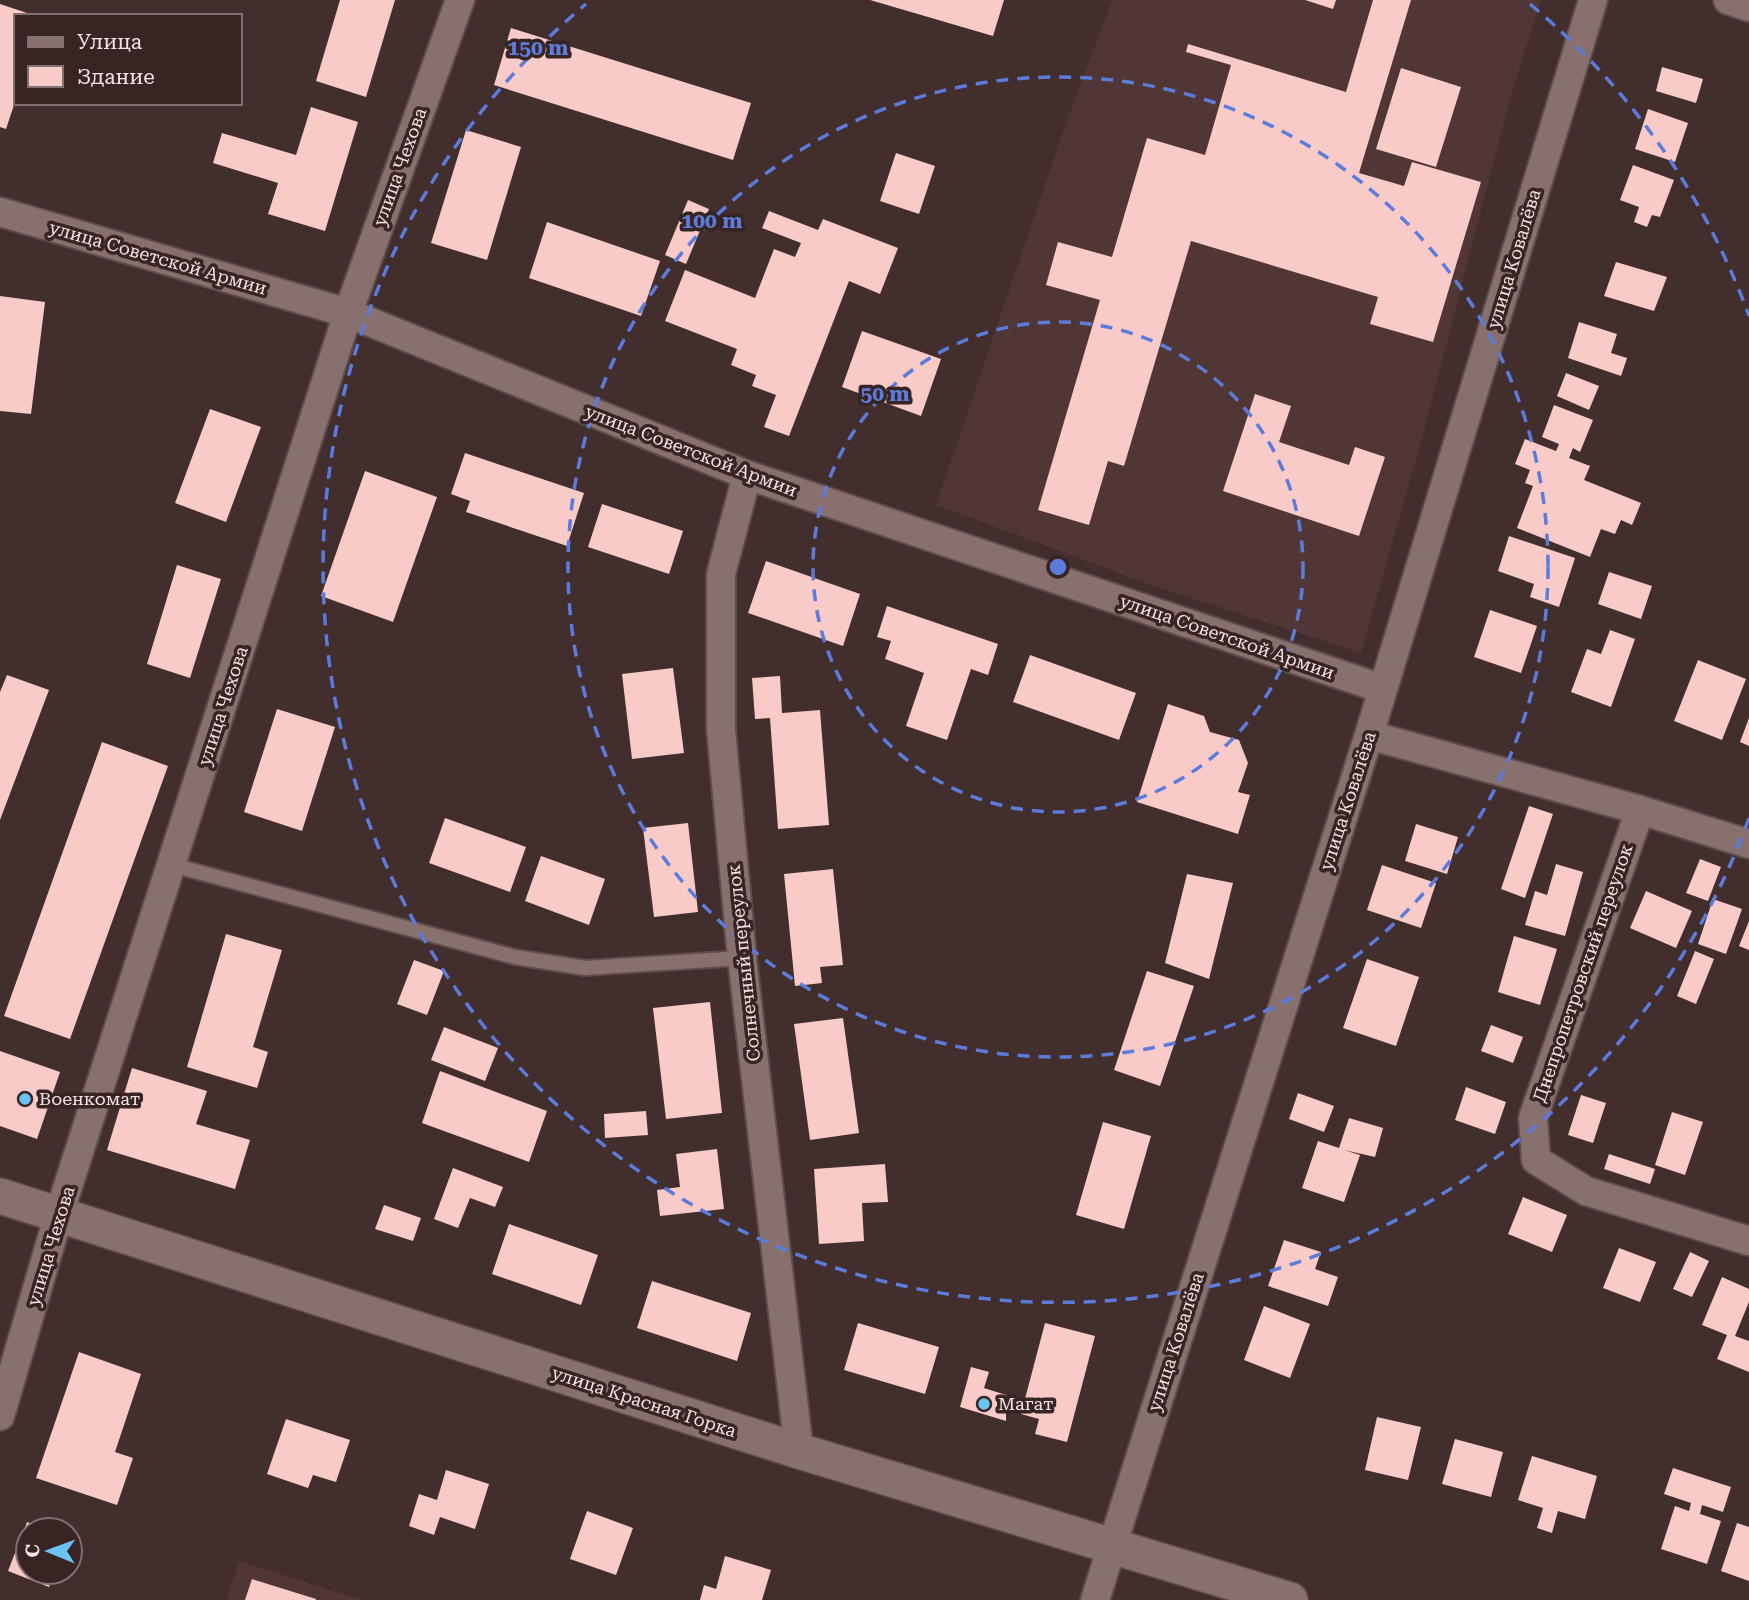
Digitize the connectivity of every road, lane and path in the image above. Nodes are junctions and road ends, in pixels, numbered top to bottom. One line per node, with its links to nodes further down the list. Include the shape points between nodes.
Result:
1 (460, 0): 6 (street, улица Чехова)
2 (1592, 0): 8 (street, улица Ковалёва)
3 (1728, 0): 4 (street)
4 (1749, 7)
5 (0, 212): 6 (street, улица Советской Армии)
6 (348, 313): 7 (street, улица Советской Армии); 12 (street, улица Чехова)
7 (747, 475): 8 (street, улица Советской Армии); 13 (street, Солнечный переулок, via 721,574 721,729)
8 (1383, 689): 9 (street, улица Ковалёва)
9 (1370, 735): 10 (street); 19 (street, улица Ковалёва)
10 (1640, 810): 11 (street); 16 (street, Днепропетровский переулок, via 1533,1118 1536,1160 1586,1191)
11 (1749, 844)
12 (172, 865): 13 (lane, via 515,957 585,968); 15 (street, улица Чехова)
13 (743, 958): 18 (street, Солнечный переулок)
14 (0, 1196): 15 (street, улица Красная Горка)
15 (59, 1214): 17 (street, улица Чехова); 18 (street, улица Красная Горка)
16 (1749, 1241)
17 (0, 1416)
18 (799, 1451): 19 (street, улица Красная Горка)
19 (1111, 1545): 20 (street, улица Ковалёва); 21 (street, улица Красная Горка)
20 (1095, 1600)
21 (1290, 1600)

